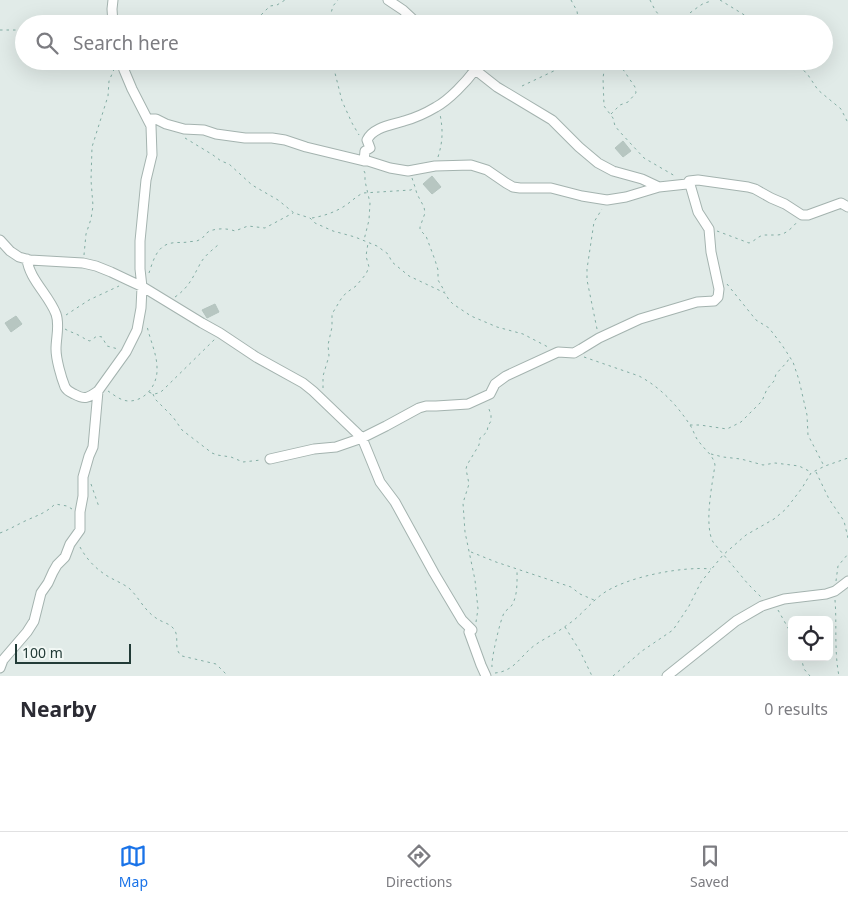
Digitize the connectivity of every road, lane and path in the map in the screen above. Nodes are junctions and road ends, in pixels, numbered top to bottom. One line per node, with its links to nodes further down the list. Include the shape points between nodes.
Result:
1 (113, 0): 9 (street)
2 (285, 0): 10 (path, via 270,6)
3 (338, 0): 11 (path)
4 (388, 0): 12 (street)
5 (571, 0): 13 (path)
6 (650, 0): 14 (path)
7 (712, 0): 15 (path)
8 (720, 0): 16 (path)
9 (113, 15)
10 (261, 15)
11 (330, 15)
12 (408, 15)
13 (578, 15)
14 (659, 15)
15 (688, 15)
16 (744, 15)
17 (0, 30): 18 (path)
18 (15, 30)
19 (113, 70): 52 (path, via 92,147 93,206)
20 (124, 70): 31 (street)
21 (333, 70): 33 (path, via 342,101)
22 (475, 70): 28 (street); 39 (street, via 552,120 598,163)
23 (556, 70): 27 (path)
24 (604, 70): 29 (path, via 604,106)
25 (623, 70): 29 (path, via 636,93)
26 (803, 70): 30 (path, via 818,90 841,109)
27 (522, 86)
28 (442, 104): 34 (street, via 373,132 367,140 370,148 365,151); 35 (path, via 439,111 443,137)
29 (610, 114): 37 (path, via 620,132 644,158)
30 (848, 123)
31 (151, 126): 34 (street, via 150,119 156,119 184,129 278,139); 55 (street, via 152,155 140,241)
32 (182, 136): 43 (path, via 229,164 252,185)
33 (361, 137)
34 (364, 161): 36 (street); 40 (path)
35 (435, 166): 36 (street); 41 (street, via 471,165 487,170 513,187 551,188)
36 (408, 170): 38 (path)
37 (688, 182): 39 (street); 44 (street, via 698,180 755,189); 46 (street, via 698,212)
38 (416, 186): 40 (path, via 411,190); 56 (path, via 425,213 420,230 426,236 438,270 438,280)
39 (659, 187): 41 (street)
40 (368, 193): 45 (path, via 356,196 329,214); 48 (path, via 369,220)
41 (607, 200): 61 (path, via 594,222 587,269)
42 (846, 203): 44 (street)
43 (294, 213): 45 (path); 55 (path, via 265,228 248,226 235,231 216,230 207,232 201,240 168,244 156,254)
44 (802, 215): 46 (path, via 786,232 763,235 750,243)
45 (310, 218): 48 (path, via 333,231)
46 (709, 228): 61 (street, via 711,257 719,289 714,301 697,302 640,320)
47 (0, 240): 51 (street, via 10,251)
48 (364, 241): 49 (path)
49 (368, 243): 56 (path, via 388,254 392,262 410,276); 70 (path, via 366,256 369,267 366,274 346,293 332,314)
50 (218, 245): 57 (path, via 199,265 191,282)
51 (27, 259): 52 (street); 58 (street, via 29,270 54,310)
52 (83, 263): 54 (street)
53 (724, 280): 65 (path)
54 (130, 281): 55 (street); 58 (path, via 89,300)
55 (142, 287): 60 (street); 62 (street, via 137,330)
56 (446, 293): 63 (path, via 453,304 471,316 523,334)
57 (172, 299)
58 (58, 323): 62 (path, via 85,340 102,337 107,346); 66 (street, via 56,350 66,388 80,398 88,398)
59 (147, 326): 67 (path, via 157,367 155,383)
60 (220, 333): 68 (path, via 162,390); 70 (street, via 303,383)
61 (598, 338): 64 (street)
62 (126, 352): 66 (street)
63 (558, 352): 64 (street); 69 (street, via 506,376 495,384)
64 (574, 353): 71 (path, via 647,380 671,400)
65 (790, 356): 71 (path, via 762,401 741,422 727,429); 76 (path, via 807,415 808,435)
66 (98, 391): 67 (path, via 103,389 130,401 144,397); 79 (street, via 93,447 84,477)
67 (149, 391): 68 (path)
68 (153, 394): 75 (path, via 182,430 212,453 243,462)
69 (490, 394): 72 (street, via 468,404 419,408); 83 (path, via 491,421 466,470 469,484 463,503)
70 (320, 399): 72 (street)
71 (690, 425): 73 (path, via 698,442)
72 (362, 438): 75 (street); 94 (street, via 380,482 395,502 462,620)
73 (710, 454): 78 (path, via 763,465 799,466); 85 (path, via 715,465 710,536)
74 (848, 458): 76 (path)
75 (270, 459)
76 (825, 466): 77 (path)
77 (816, 471): 78 (path); 81 (path, via 844,521)
78 (812, 473): 85 (path, via 786,509 746,535)
79 (80, 512): 80 (path, via 56,504 45,513); 96 (street, via 80,530 41,593 34,621)
80 (0, 533)
81 (848, 538)
82 (80, 547): 98 (path, via 90,562 129,589 155,618 174,628 179,654 216,664)
83 (470, 552): 86 (path); 94 (path, via 478,609)
84 (848, 554): 89 (path, via 838,566)
85 (723, 556): 87 (path); 91 (path)
86 (517, 569): 90 (path, via 571,587); 97 (path, via 512,605 504,613 492,655)
87 (712, 569): 90 (path, via 685,569 634,579 612,588); 100 (path, via 673,630)
88 (848, 581): 89 (street)
89 (835, 591): 91 (street); 103 (path)
90 (595, 600): 92 (path)
91 (768, 604): 93 (path, via 769,601 779,612); 101 (street, via 736,621)
92 (565, 627): 97 (path, via 534,646 505,672); 99 (path)
93 (788, 629)
94 (472, 630): 97 (street, via 469,632 481,665)
95 (802, 661): 102 (path)
96 (0, 668)
97 (491, 672)
98 (227, 675)
99 (592, 676)
100 (614, 676)
101 (667, 676)
102 (810, 676)
103 (839, 676)

